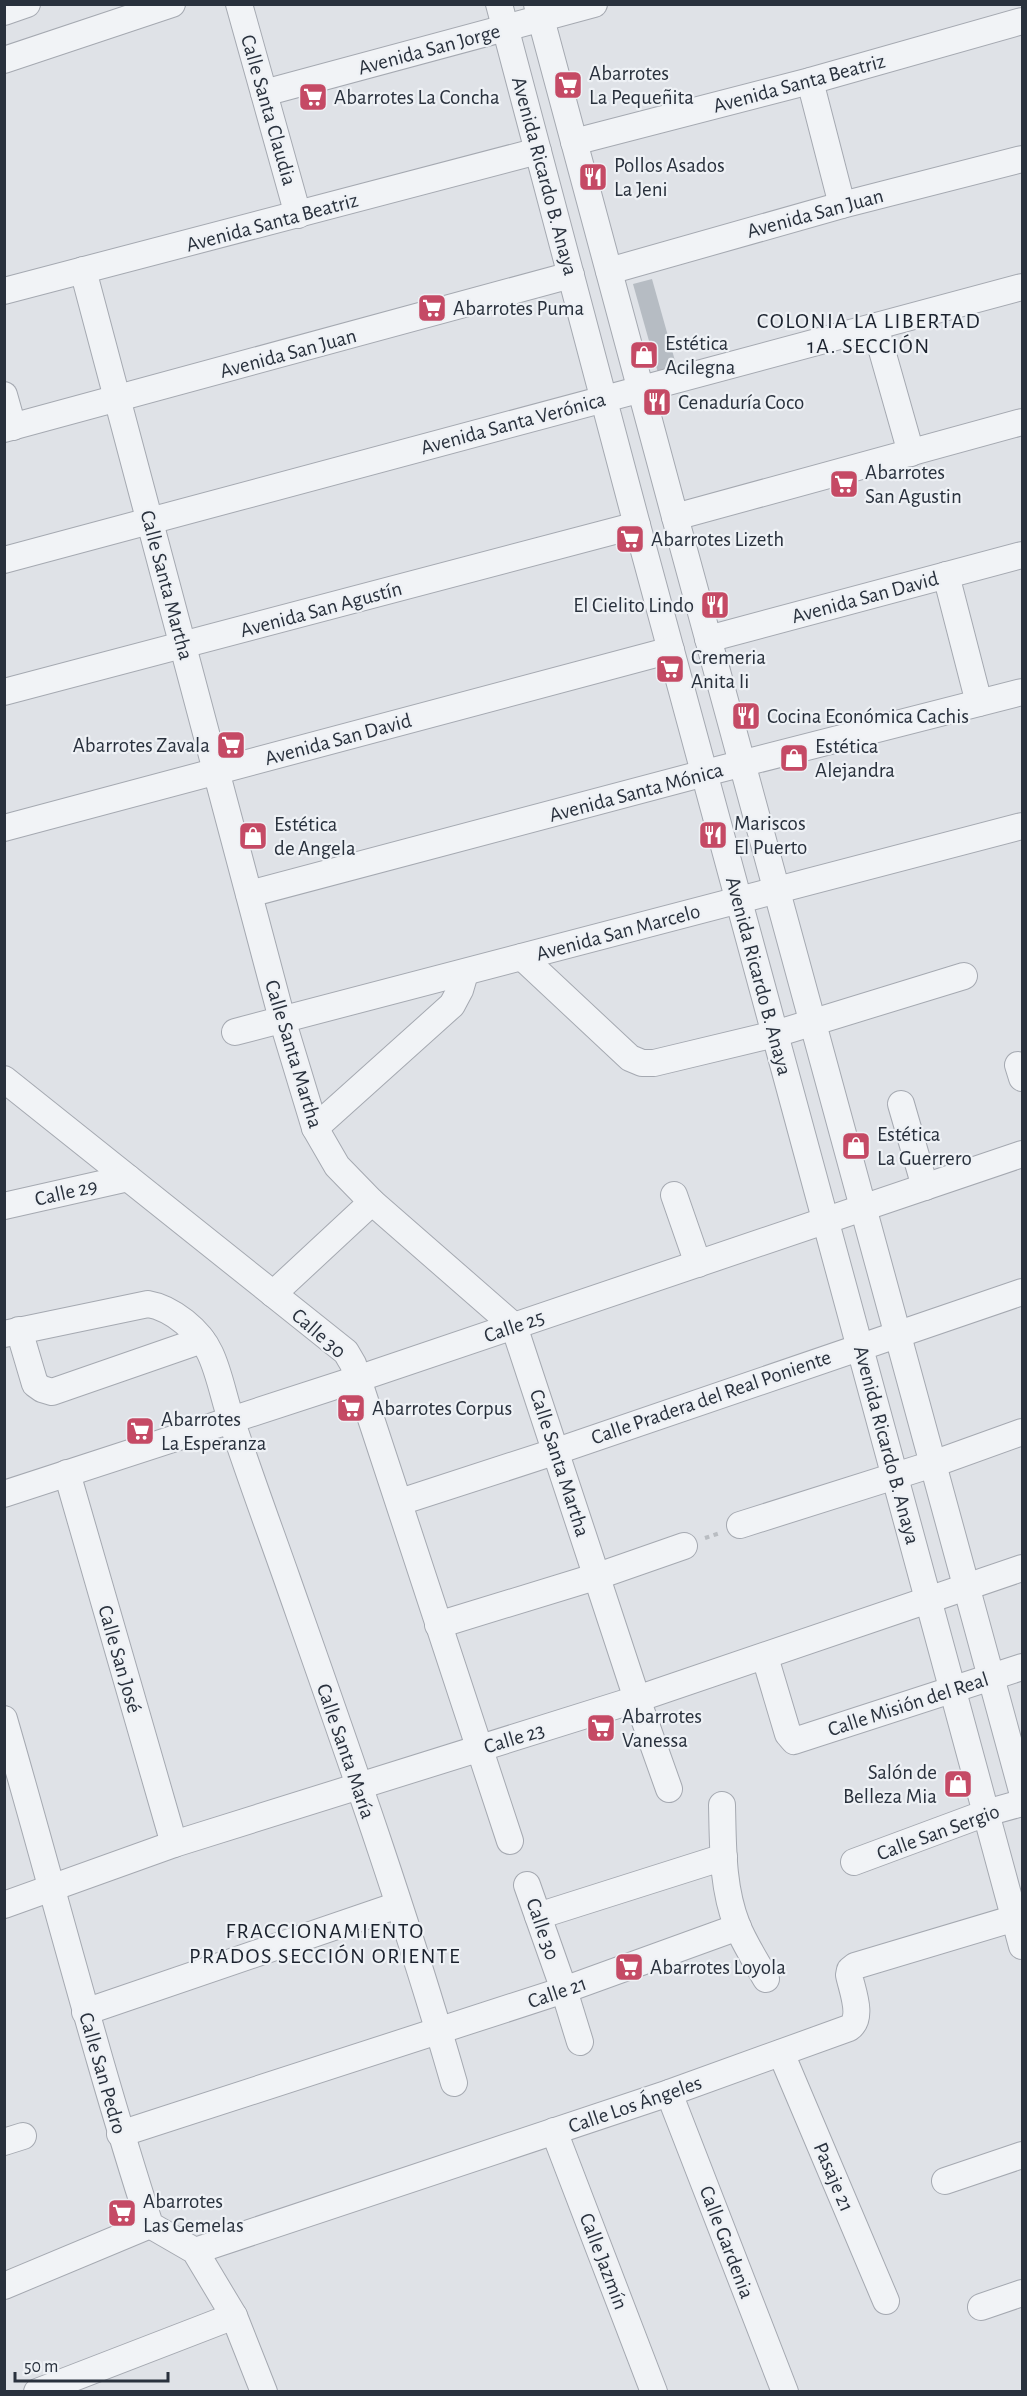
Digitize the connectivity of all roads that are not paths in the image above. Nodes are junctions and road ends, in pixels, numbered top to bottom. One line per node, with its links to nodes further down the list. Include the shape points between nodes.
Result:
1 (27, 4): 6 (street)
2 (172, 4): 10 (street)
3 (239, 4): 12 (street, Calle Santa Claudia)
4 (499, 4): 9 (street, Avenida Ricardo B. Anaya)
5 (594, 4): 7 (street, Avenida San Jorge)
6 (4, 12)
7 (539, 12): 9 (street, Avenida San Jorge); 13 (street, Avenida Ricardo B. Anaya)
8 (1023, 21): 11 (street, Avenida Santa Beatriz)
9 (506, 29): 12 (street, Avenida San Jorge); 14 (street, Avenida Ricardo B. Anaya)
10 (4, 60)
11 (810, 81): 13 (street, Avenida Santa Beatriz); 16 (street)
12 (264, 93): 17 (street, Calle Santa Claudia)
13 (574, 142): 19 (street, Avenida Ricardo B. Anaya)
14 (538, 151): 17 (street, Avenida Santa Beatriz); 20 (street, Avenida Ricardo B. Anaya)
15 (1023, 159): 16 (street, Avenida San Juan)
16 (842, 205): 19 (street, Avenida San Juan)
17 (298, 215): 18 (street, Avenida Santa Beatriz)
18 (84, 270): 22 (street, Avenida Santa Beatriz); 27 (street, Calle Santa Martha)
19 (609, 271): 24 (street, Avenida Ricardo B. Anaya)
20 (571, 276): 26 (street, Avenida Ricardo B. Anaya); 27 (street, Avenida San Juan)
21 (1023, 287): 23 (street, Avenida Santa Verónica)
22 (4, 291)
23 (875, 326): 24 (street, Avenida Santa Verónica); 30 (street)
24 (640, 389): 26 (street, Avenida Santa Verónica); 31 (street, Avenida Ricardo B. Anaya)
25 (4, 395): 29 (street)
26 (604, 398): 32 (street, Avenida Santa Verónica); 33 (street, Avenida Ricardo B. Anaya)
27 (118, 399): 29 (street, Avenida San Juan); 32 (street, Calle Santa Martha)
28 (1023, 422): 30 (street)
29 (9, 428)
30 (911, 453): 31 (street)
31 (675, 517): 37 (street, Avenida Ricardo B. Anaya)
32 (150, 522): 35 (street, Avenida Santa Verónica); 38 (street, Calle Santa Martha)
33 (638, 525): 38 (street, Avenida San Agustín); 39 (street, Avenida Ricardo B. Anaya)
34 (1023, 555): 36 (street, Avenida San David)
35 (4, 560)
36 (946, 575): 37 (street, Avenida San David); 42 (street)
37 (708, 639): 43 (street, Avenida Ricardo B. Anaya)
38 (183, 645): 40 (street, Avenida San Agustín); 44 (street, Calle Santa Martha)
39 (671, 650): 44 (street, Avenida San David); 45 (street, Avenida Ricardo B. Anaya)
40 (4, 692)
41 (1023, 692): 42 (street, Avenida Santa Mónica)
42 (979, 703): 43 (street, Avenida Santa Mónica)
43 (742, 765): 45 (street, Avenida Santa Mónica); 48 (street, Avenida Ricardo B. Anaya)
44 (217, 771): 47 (street, Avenida San David); 49 (street, Calle Santa Martha)
45 (705, 773): 49 (street, Avenida Santa Mónica); 50 (street, Avenida Ricardo B. Anaya)
46 (1023, 826): 48 (street, Avenida San Marcelo)
47 (4, 828)
48 (776, 890): 50 (street, Avenida San Marcelo); 55 (street, Avenida Ricardo B. Anaya)
49 (249, 894): 54 (street, Calle Santa Martha)
50 (739, 899): 51 (street, Avenida San Marcelo); 57 (street, Avenida Ricardo B. Anaya)
51 (522, 957): 52 (street, Avenida San Marcelo); 57 (street, via 630,1058 642,1063)
52 (465, 973): 54 (street, Avenida San Marcelo); 60 (street, via 452,1005)
53 (964, 976): 55 (street)
54 (282, 1019): 56 (street, Avenida San Marcelo); 60 (street, Calle Santa Martha)
55 (813, 1023): 57 (street); 67 (street, Avenida Ricardo B. Anaya)
56 (235, 1032)
57 (775, 1034): 68 (street, Avenida Ricardo B. Anaya)
58 (4, 1079): 62 (street, Calle 30)
59 (901, 1104): 63 (street)
60 (315, 1128): 65 (street, Calle Santa Martha, via 337,1166)
61 (1023, 1154): 63 (street, Calle 25)
62 (128, 1178): 66 (street, Calle 29); 71 (street, Calle 30)
63 (925, 1188): 67 (street, Calle 25)
64 (674, 1195): 69 (street)
65 (372, 1202): 71 (street); 72 (street, Calle Santa Martha)
66 (4, 1206)
67 (863, 1208): 68 (street, Calle 25); 74 (street, Avenida Ricardo B. Anaya)
68 (826, 1221): 69 (street, Calle 25); 76 (street, Avenida Ricardo B. Anaya)
69 (698, 1264): 72 (street, Calle 25)
70 (1023, 1292): 74 (street, Calle Pradera del Real Poniente)
71 (273, 1294): 77 (street, Calle 30, via 346,1352)
72 (514, 1326): 77 (street, Calle 25); 80 (street, Calle Santa Martha)
73 (12, 1332): 75 (street, via 148,1304 172,1313); 75 (street, via 35,1384 52,1392)
74 (898, 1334): 76 (street, Calle Pradera del Real Poniente); 81 (street, Avenida Ricardo B. Anaya)
75 (202, 1340): 78 (street, Calle Santa María, via 211,1354)
76 (860, 1346): 80 (street, Calle Pradera del Real Poniente); 83 (street, Avenida Ricardo B. Anaya)
77 (360, 1378): 78 (street, Calle 25); 85 (street, Calle 30)
78 (231, 1420): 82 (street, Calle 25); 100 (street, Calle Santa María)
79 (1023, 1432): 81 (street)
80 (557, 1451): 85 (street, Calle Pradera del Real Poniente); 89 (street, Calle Santa Martha)
81 (933, 1464): 83 (street); 90 (street, Avenida Ricardo B. Anaya)
82 (67, 1473): 84 (street, Calle 25); 107 (street, Calle San José)
83 (895, 1476): 86 (street); 91 (street, Avenida Ricardo B. Anaya)
84 (4, 1494)
85 (400, 1502): 92 (street, Calle 30)
86 (740, 1525)
87 (684, 1546): 89 (street)
88 (1023, 1568): 90 (street, Calle 23)
89 (598, 1576): 92 (street); 97 (street, Calle Santa Martha)
90 (967, 1587): 91 (street, Calle 23); 95 (street, Avenida Ricardo B. Anaya)
91 (928, 1599): 93 (street, Calle 23); 96 (street, Avenida Ricardo B. Anaya)
92 (438, 1625): 99 (street, Calle 30)
93 (765, 1657): 96 (street, Calle Misión del Real, via 788,1734 794,1741); 97 (street, Calle 23)
94 (1023, 1667): 95 (street, Calle Misión del Real)
95 (991, 1678): 96 (street, Calle Misión del Real); 102 (street, Avenida Ricardo B. Anaya)
96 (953, 1690): 105 (street, Avenida Ricardo B. Anaya)
97 (637, 1699): 99 (street, Calle 23); 101 (street, Calle Santa Martha)
98 (4, 1719): 111 (street, Calle San Pedro)
99 (481, 1748): 100 (street, Calle 23); 106 (street, Calle 30)
100 (359, 1786): 107 (street, Calle 23); 113 (street, Calle Santa María)
101 (669, 1789)
102 (1023, 1791)
103 (1023, 1803): 105 (street, Calle San Sergio)
104 (722, 1805): 108 (street)
105 (986, 1813): 109 (street, Calle San Sergio); 115 (street, Avenida Ricardo B. Anaya)
106 (510, 1841)
107 (174, 1844): 111 (street, Calle 23)
108 (724, 1857): 114 (street); 116 (street)
109 (854, 1862)
110 (527, 1885): 114 (street, Calle 30)
111 (54, 1888): 112 (street, Calle 23); 120 (street, Calle San Pedro)
112 (4, 1905)
113 (398, 1905): 120 (street); 121 (street, Calle Santa María)
114 (538, 1916): 119 (street, Calle 30)
115 (1019, 1917): 117 (street, Avenida Ricardo B. Anaya); 123 (street, Calle Los Ángeles, via 855,1966 849,1975 858,2018 855,2024)
116 (738, 1927): 118 (street); 119 (street, Calle 21)
117 (1023, 1946)
118 (766, 1978)
119 (564, 1990): 121 (street, Calle 21); 122 (street, Calle 30)
120 (85, 2013): 127 (street, Calle San Pedro)
121 (439, 2030): 124 (street, Calle Santa María); 127 (street, Calle 21)
122 (579, 2042)
123 (781, 2053): 125 (street, Calle Los Ángeles); 134 (street, Pasaje 21)
124 (454, 2083)
125 (669, 2093): 126 (street, Calle Los Ángeles); 140 (street, Calle Gardenia)
126 (554, 2131): 131 (street, Calle Los Ángeles); 139 (street, Calle Jazmín)
127 (120, 2134): 130 (street, Calle San Pedro)
128 (1023, 2156): 129 (street)
129 (945, 2181)
130 (150, 2225): 131 (street); 132 (street)
131 (195, 2250): 136 (street)
132 (4, 2286)
133 (1023, 2294): 135 (street)
134 (886, 2301)
135 (981, 2307)
136 (234, 2316): 137 (street); 138 (street)
137 (37, 2391)
138 (264, 2391)
139 (654, 2391)
140 (785, 2391)

